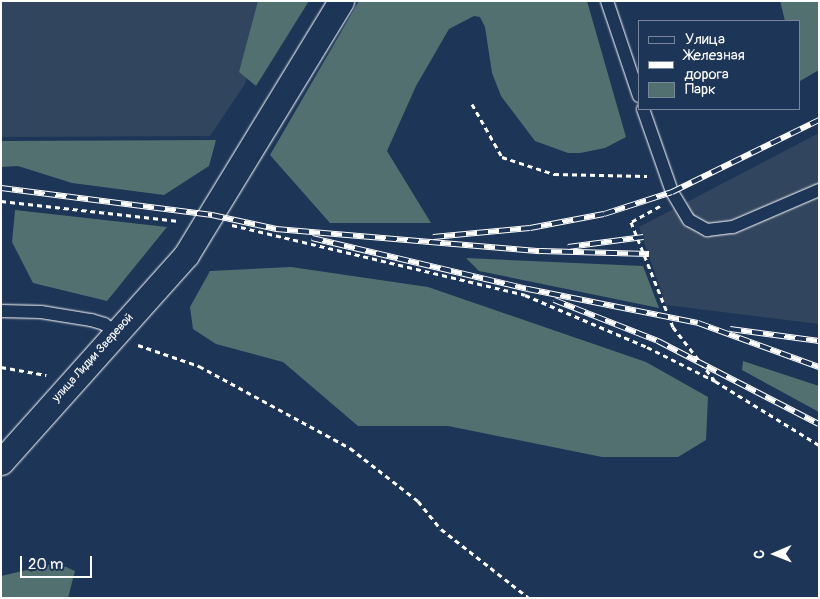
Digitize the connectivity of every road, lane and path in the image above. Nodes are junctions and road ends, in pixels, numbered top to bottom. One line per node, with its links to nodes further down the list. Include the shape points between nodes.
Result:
1 (341, 1): 10 (street, улица Лидии Зверевой)
2 (607, 1): 3 (lane)
3 (638, 93)
4 (472, 104): 6 (path, via 502,157 554,174)
5 (643, 110): 6 (lane)
6 (666, 177): 8 (lane)
7 (819, 190): 8 (lane, via 733,227 707,230 689,220)
8 (675, 198): 15 (path, via 631,222 673,327)
9 (1, 201): 10 (path)
10 (208, 222): 12 (street, улица Лидии Зверевой, via 186,255); 15 (path, via 525,295 647,347)
11 (1, 311): 12 (lane, via 41,312 91,320)
12 (116, 332): 14 (street, улица Лидии Зверевой); 18 (path, via 146,349 198,366 350,448 418,501 441,529)
13 (1, 367): 14 (path)
14 (71, 381): 17 (street, улица Лидии Зверевой)
15 (715, 381): 16 (path)
16 (819, 445)
17 (1, 462)
18 (529, 598)

